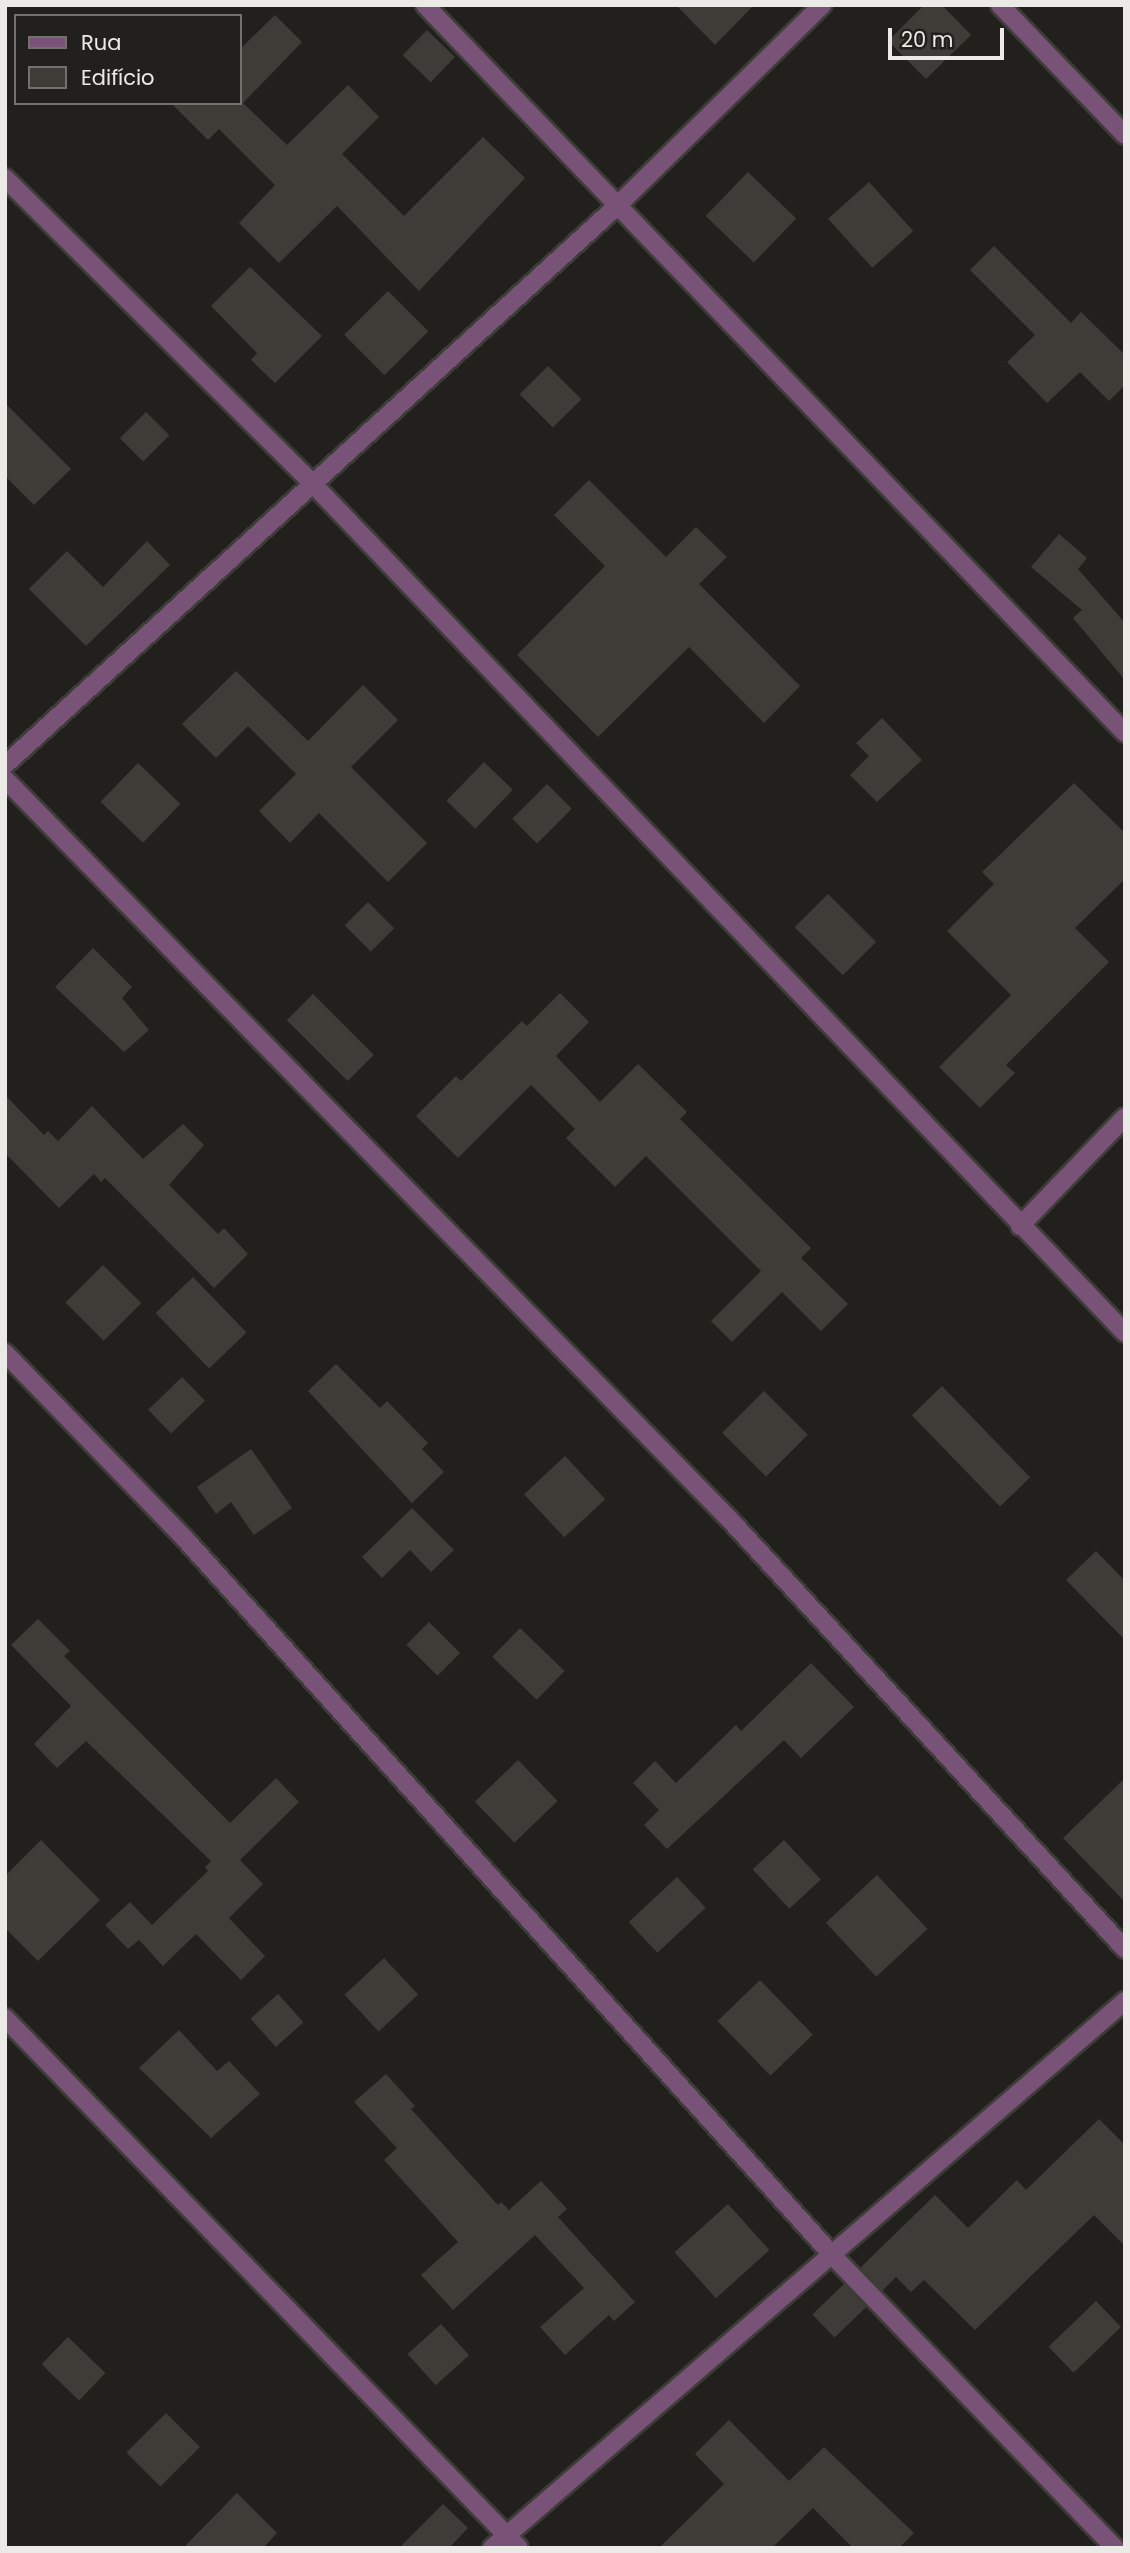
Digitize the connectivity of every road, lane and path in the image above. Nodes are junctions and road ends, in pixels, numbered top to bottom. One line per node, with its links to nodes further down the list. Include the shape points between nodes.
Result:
1 (425, 5): 6 (street)
2 (822, 5): 6 (street)
3 (1000, 5): 4 (street)
4 (1125, 135)
5 (5, 178): 7 (street)
6 (618, 205): 7 (street); 8 (street)
7 (312, 483): 9 (street); 12 (street)
8 (1125, 733)
9 (5, 765)
10 (5, 779): 15 (street, via 730,1521)
11 (1125, 1118): 12 (street)
12 (1020, 1226): 13 (street)
13 (1125, 1333)
14 (5, 1353): 18 (street, via 186,1540)
15 (1125, 1950)
16 (1125, 2001): 18 (street)
17 (5, 2018): 19 (street)
18 (834, 2257): 19 (street); 22 (street)
19 (506, 2534): 20 (street); 21 (street)
20 (492, 2548)
21 (519, 2548)
22 (1115, 2548)

